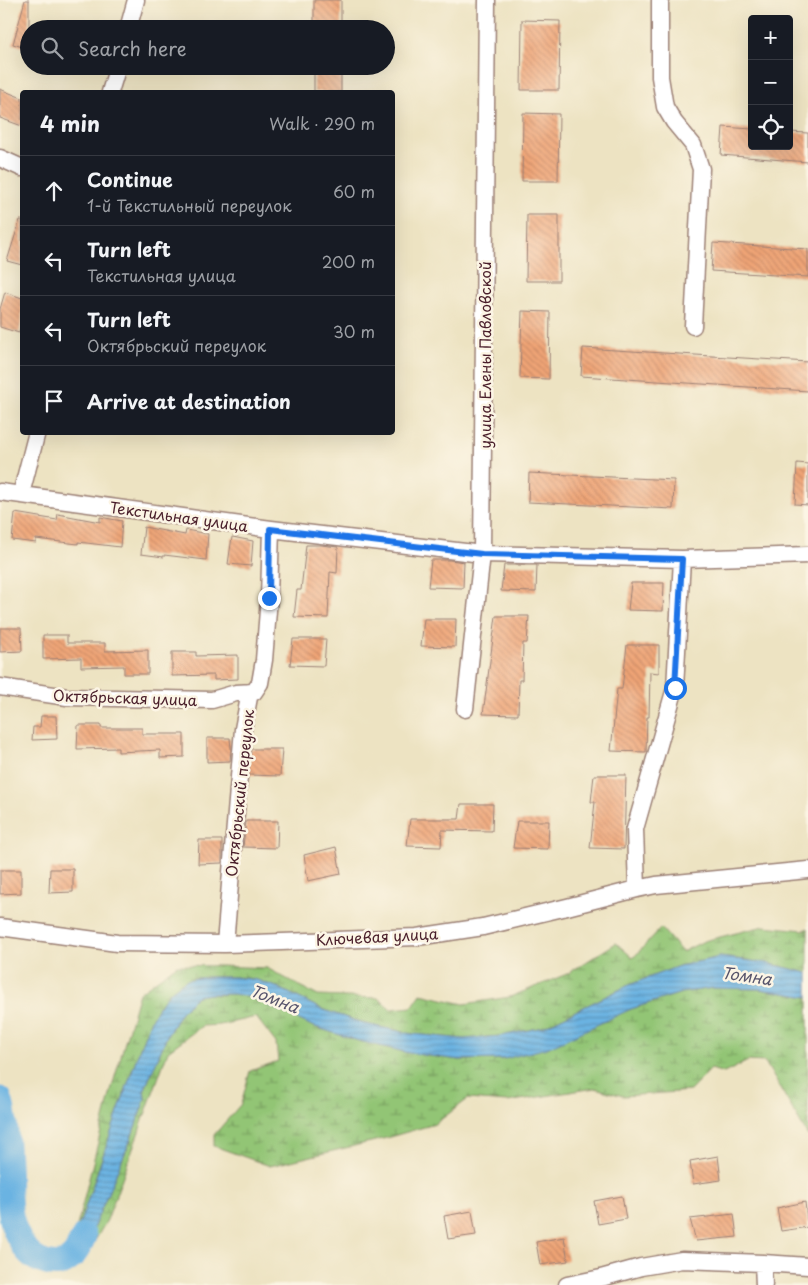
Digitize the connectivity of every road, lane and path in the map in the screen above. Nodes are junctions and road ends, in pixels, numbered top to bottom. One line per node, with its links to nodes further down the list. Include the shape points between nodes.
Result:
1 (136, 0): 4 (street)
2 (487, 0): 14 (street, улица Елены Павловской)
3 (660, 0): 9 (street, via 660,77 665,107 693,145 701,169)
4 (130, 20)
5 (115, 75): 6 (street)
6 (111, 90)
7 (0, 158): 8 (street)
8 (20, 167)
9 (693, 326)
10 (36, 435): 12 (street)
11 (0, 492): 12 (street, Текстильная улица)
12 (21, 494): 13 (street, Текстильная улица)
13 (270, 529): 14 (street, Текстильная улица); 18 (street, Октябрьский переулок, via 264,660 260,683 254,692)
14 (482, 554): 16 (street, Текстильная улица); 19 (street, улица Елены Павловской)
15 (808, 555): 16 (street, Текстильная улица)
16 (682, 559): 21 (street, via 675,688 635,829)
17 (0, 687): 18 (street, Октябрьская улица, via 66,697 212,700)
18 (250, 692): 23 (street, Октябрьский переулок, via 243,729)
19 (465, 709)
20 (808, 870): 21 (street, Ключевая улица)
21 (637, 889): 23 (street, Ключевая улица, via 483,927 417,937)
22 (0, 927): 23 (street, Ключевая улица, via 117,943)
23 (226, 944)
24 (763, 1263): 25 (street); 26 (street, via 682,1260 641,1266); 28 (street)
25 (808, 1266)
26 (601, 1281): 27 (street)
27 (567, 1285)
28 (764, 1285)

